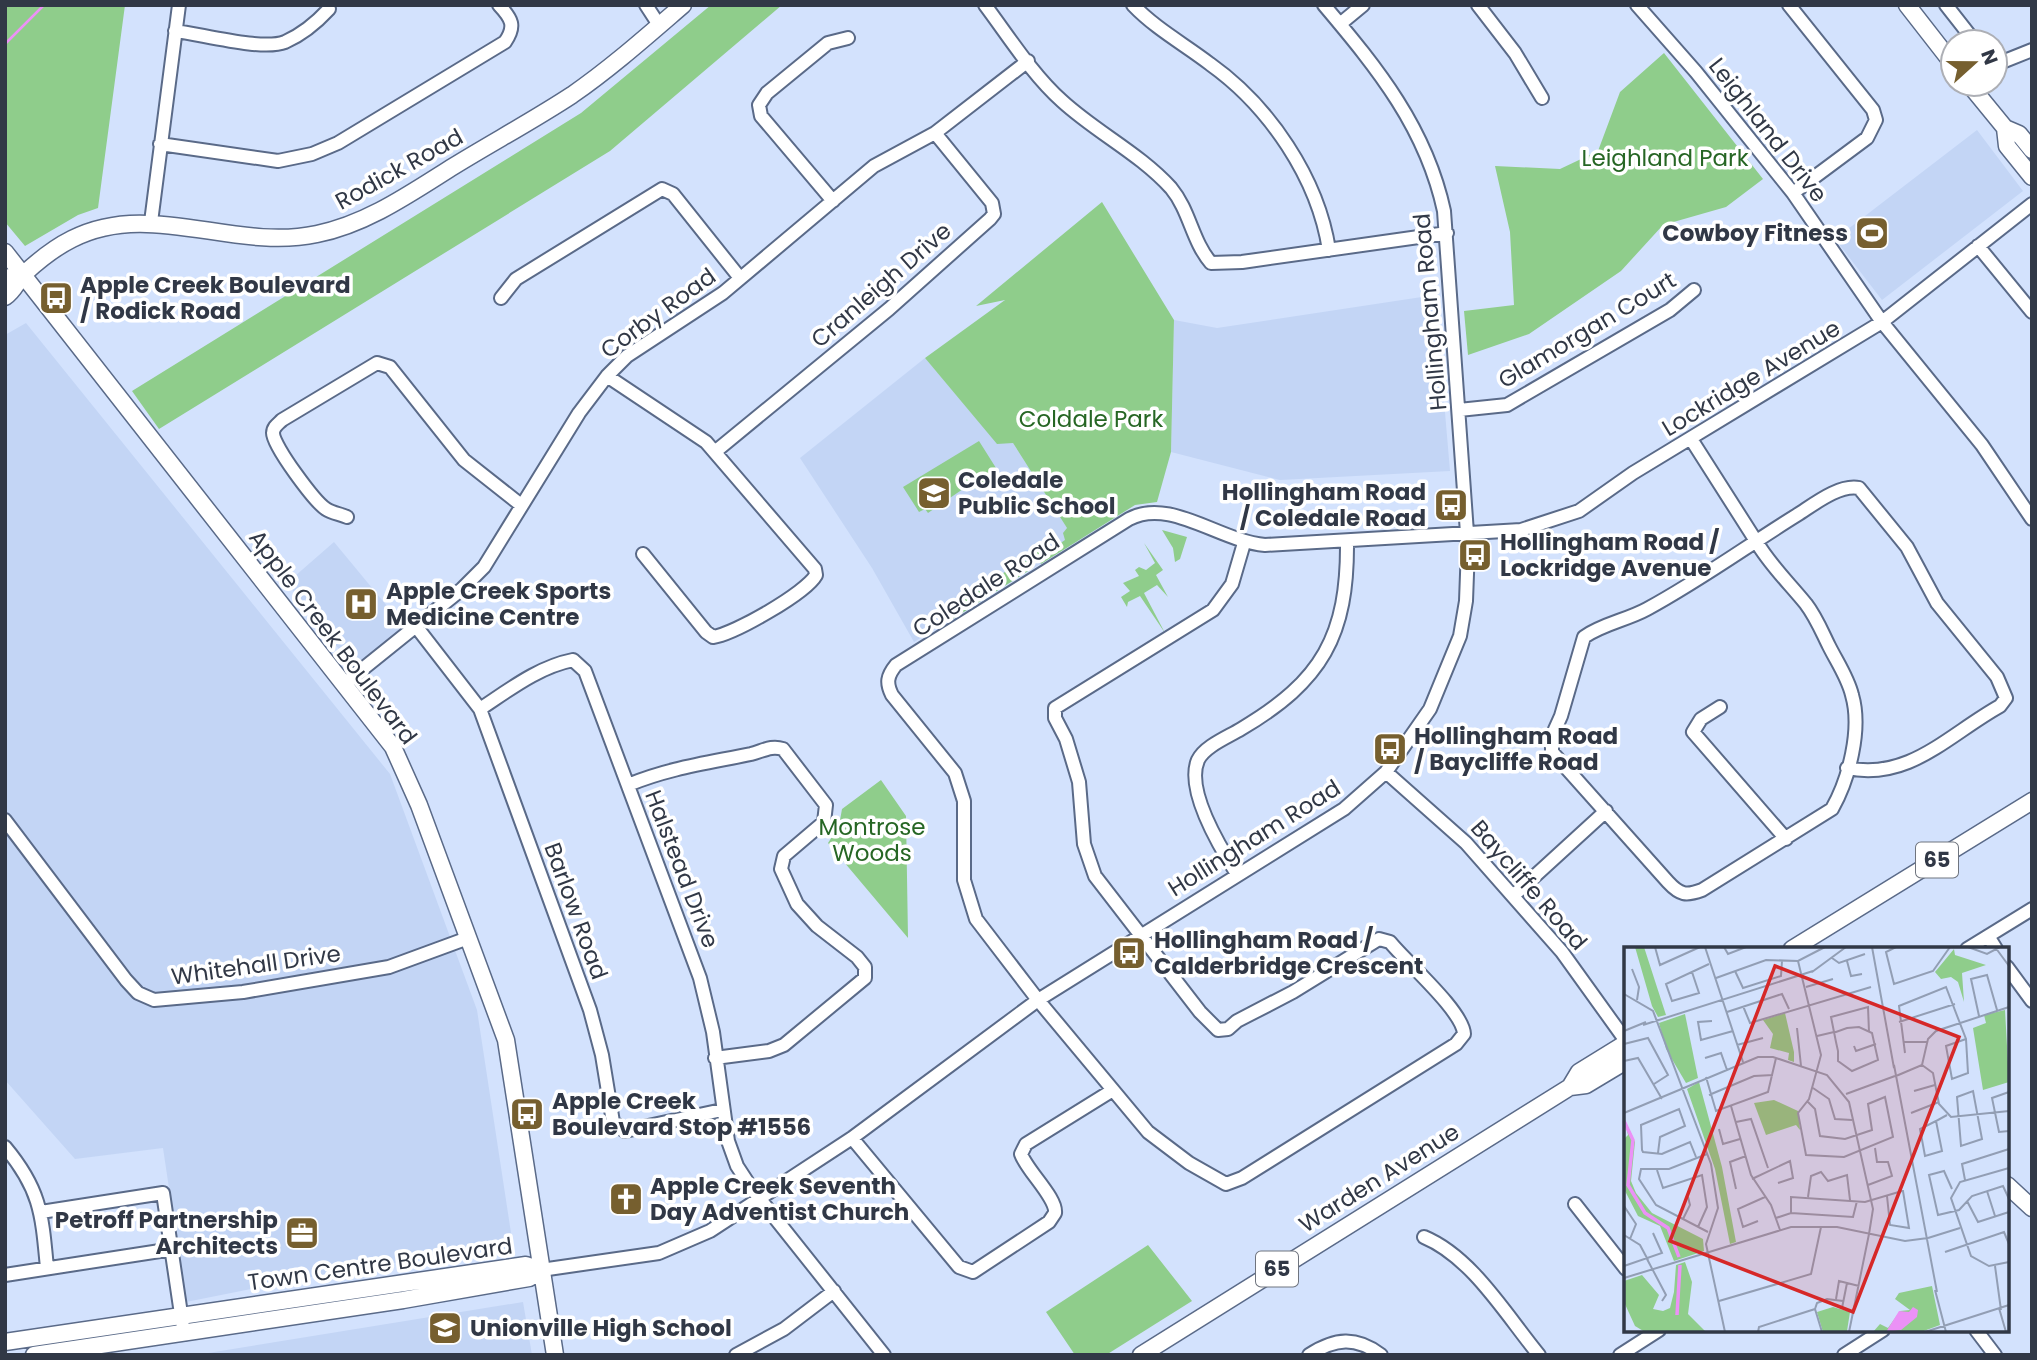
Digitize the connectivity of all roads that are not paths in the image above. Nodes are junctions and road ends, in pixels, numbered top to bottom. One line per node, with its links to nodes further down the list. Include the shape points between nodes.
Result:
1 (178, 5): 18 (street)
2 (499, 5): 28 (street, via 513,23 505,42 338,143 312,154 278,161)
3 (646, 5): 16 (street)
4 (683, 5): 16 (main road, Rodick Road)
5 (985, 5): 23 (street)
6 (1133, 5): 37 (street, via 1159,29 1212,64 1252,102 1312,187)
7 (1324, 5): 15 (street, Hollingham Road)
8 (1363, 5): 15 (street)
9 (1478, 5): 24 (street)
10 (1637, 5): 31 (street, Leighland Drive)
11 (1789, 5): 31 (street, via 1873,110 1876,120 1867,138)
12 (1907, 5): 20 (main road)
13 (1946, 5): 17 (street)
14 (329, 9): 18 (street, via 284,42)
15 (1340, 24): 35 (street, Hollingham Road, via 1391,87 1418,132 1440,190)
16 (659, 25): 34 (main road, Rodick Road, via 569,97 355,222 317,234 272,239)
17 (1964, 28)
18 (175, 31): 28 (street)
19 (848, 38): 32 (street, via 828,43 767,93 759,105 767,123)
20 (1939, 46)
21 (2032, 50): 22 (street)
22 (2009, 60)
23 (1028, 61): 27 (street, Corby Road); 37 (street, via 1060,99 1143,161 1169,187 1186,208 1201,251 1211,263)
24 (1542, 98)
25 (1980, 98): 26 (main road)
26 (2005, 128): 29 (main road, via 2019,134); 30 (main road, via 2007,145)
27 (935, 133): 32 (street, Corby Road, via 874,166); 50 (street, Cranleigh Drive, via 992,203 990,219)
28 (160, 144): 34 (street)
29 (2032, 150)
30 (2032, 177)
31 (1793, 193): 46 (street, Leighland Drive)
32 (833, 201): 41 (street, Corby Road)
33 (2032, 204): 36 (street, Lockridge Avenue)
34 (151, 222): 39 (main road, Rodick Road, via 113,225 71,239)
35 (1447, 233): 37 (street); 48 (street, Hollingham Road)
36 (1978, 246): 45 (street); 46 (street, Lockridge Avenue)
37 (1329, 250)
38 (5, 252): 39 (main road, Apple Creek Boulevard)
39 (23, 275): 40 (main road, Rodick Road); 43 (main road, Rodick Road, via 15,291); 60 (main road, Apple Creek Boulevard)
40 (5, 278)
41 (740, 278): 44 (street, via 673,194 662,189 516,279); 47 (street, Corby Road, via 627,356)
42 (1694, 290): 48 (street, Glamorgan Court, via 1670,310 1507,405)
43 (5, 297)
44 (501, 298)
45 (2032, 313)
46 (1882, 322): 49 (street, Lockridge Avenue); 53 (street, Leighland Drive, via 1982,445)
47 (607, 376): 50 (street); 51 (street, Corby Road)
48 (1460, 410): 54 (street, Hollingham Road)
49 (1691, 439): 54 (street, Lockridge Avenue, via 1579,511 1521,530); 56 (street)
50 (716, 451): 58 (street, via 815,569 812,582 729,634 713,637)
51 (521, 505): 52 (street, via 470,466 390,367 377,363 274,427 276,443 319,503); 59 (street, Corby Road, via 484,566)
52 (347, 517)
53 (2032, 519)
54 (1467, 535): 55 (street, Coledale Road); 64 (street, Hollingham Road, via 1466,601 1457,647 1430,709)
55 (1347, 541): 57 (street, Coledale Road); 70 (street, via 1343,603 1332,638 1314,671 1281,703 1212,747 1197,762 1203,810)
56 (1756, 541): 63 (street, via 1814,616 1852,692 1855,726); 63 (street, via 1840,491 1859,488 1907,547 1937,603 2003,687 2006,698 2000,706 1909,763 1875,772); 67 (street, via 1645,610 1594,630 1580,642 1580,657 1550,748)
57 (1244, 543): 73 (street, via 1232,584 1213,610 1059,704 1054,712 1079,782 1084,844 1091,867 1105,893); 80 (street, Coledale Road, via 1167,513 1143,512 889,674 892,695 955,773 964,801 964,880 976,919)
58 (643, 554)
59 (415, 625): 60 (street, Corby Road); 62 (street, Barlow Road)
60 (344, 684): 75 (main road, Apple Creek Boulevard, via 393,747)
61 (1720, 707): 69 (street, via 1701,719 1693,732)
62 (480, 709): 65 (street, Halstead Drive, via 555,664 573,660 580,664); 88 (street, Barlow Road, via 590,1010 613,1122 625,1131)
63 (1847, 768): 69 (street, via 1832,809)
64 (1386, 772): 70 (street, Hollingham Road, via 1344,809); 71 (street, Baycliffe Road, via 1466,843)
65 (628, 785): 84 (street, Halstead Drive, via 700,978); 84 (street, via 679,766 774,746 783,749 826,805 824,822 784,856 781,869 797,904 857,957 865,967 865,978 784,1045)
66 (2032, 801): 76 (main road, 65)
67 (1606, 811): 69 (street, via 1680,894 1702,890); 71 (street)
68 (5, 820): 75 (street, Whitehall Drive, via 126,980 138,993 154,1000 243,992 389,967)
69 (1786, 839)
70 (1237, 874): 73 (street, Hollingham Road)
71 (1513, 896): 82 (street, Baycliffe Road, via 1589,986)
72 (2032, 909): 74 (street)
73 (1139, 935): 80 (street, Hollingham Road); 87 (street, via 1218,1030 1228,1029 1293,992 1372,941 1385,939 1463,1024 1464,1034 1456,1044 1226,1184 1148,1132)
74 (1988, 936): 77 (street); 78 (street)
75 (468, 938): 100 (main road, Apple Creek Boulevard, via 506,1040)
76 (1795, 947)
77 (1970, 947)
78 (1995, 947)
79 (2009, 970): 81 (street)
80 (1038, 1000): 87 (street); 89 (street, Hollingham Road)
81 (2032, 1001)
82 (1624, 1039)
83 (1624, 1043): 86 (main road, Warden Avenue / 65, via 1579,1072)
84 (715, 1058): 88 (street, Halstead Drive)
85 (1624, 1062): 86 (main road, Warden Avenue / 65, via 1586,1085)
86 (1570, 1087): 113 (main road, Warden Avenue / 65)
87 (1113, 1090): 89 (street, via 1026,1144 1021,1154 1053,1202 1055,1213 1049,1222 973,1272 959,1267)
88 (722, 1111): 92 (street, Halstead Drive, via 737,1166)
89 (852, 1138): 92 (street, Hollingham Road)
90 (5, 1147): 95 (street, via 32,1182)
91 (2009, 1187): 94 (main road)
92 (761, 1199): 100 (street, Hollingham Road, via 710,1231 659,1253); 102 (street, Halstead Drive)
93 (1575, 1204): 98 (street)
94 (2032, 1208)
95 (41, 1212): 97 (street, via 163,1194); 99 (street)
96 (1424, 1237): 116 (street, via 1446,1246)
97 (173, 1249): 99 (street); 103 (street)
98 (1624, 1266)
99 (47, 1268): 101 (street)
100 (541, 1270): 103 (main road, Town Centre Boulevard, via 526,1265); 107 (main road, Town Centre Boulevard, via 528,1278); 110 (main road, Apple Creek Boulevard)
101 (5, 1275)
102 (834, 1291): 111 (street, via 784,1329); 112 (street, Halstead Drive)
103 (181, 1316): 107 (street); 108 (main road, Town Centre Boulevard)
104 (1656, 1332): 117 (street)
105 (1880, 1332): 118 (street)
106 (1978, 1332): 119 (street)
107 (184, 1334): 109 (main road, Town Centre Boulevard)
108 (5, 1342)
109 (34, 1355)
110 (555, 1355)
111 (736, 1355)
112 (884, 1355)
113 (1141, 1355)
114 (1309, 1355): 115 (street, via 1346,1340 1366,1344)
115 (1381, 1355)
116 (1539, 1355)
117 (1620, 1355)
118 (1844, 1355)
119 (1995, 1355)

